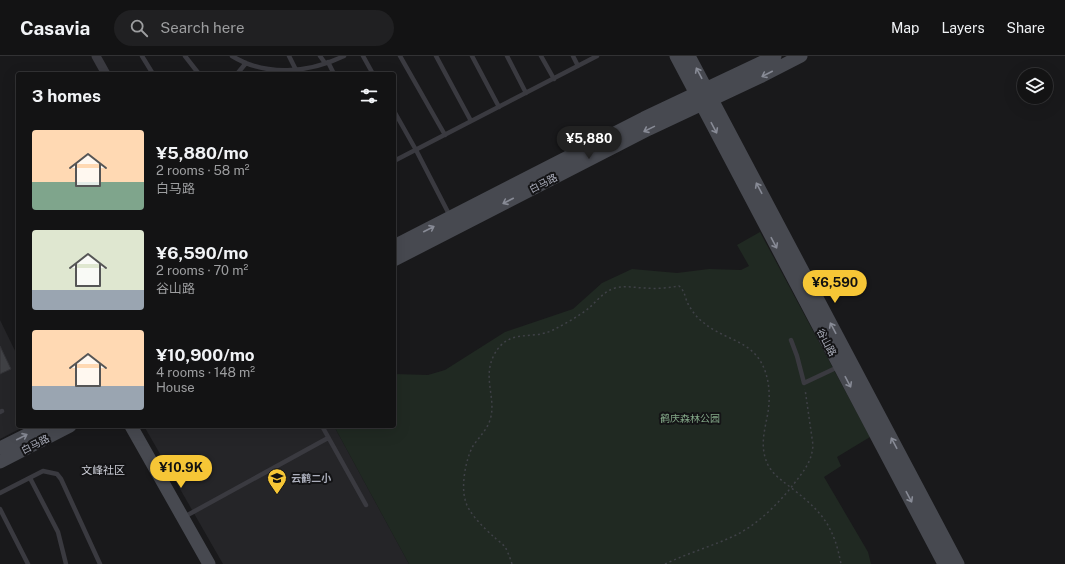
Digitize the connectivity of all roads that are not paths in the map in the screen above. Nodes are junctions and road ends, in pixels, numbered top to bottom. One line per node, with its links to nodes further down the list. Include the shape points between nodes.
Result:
1 (96, 56): 24 (street)
2 (142, 56): 25 (lane)
3 (185, 56): 26 (lane)
4 (232, 56): 20 (lane)
5 (289, 56): 29 (lane)
6 (320, 56): 21 (lane)
7 (344, 56): 21 (lane)
8 (363, 56): 31 (lane)
9 (400, 56): 38 (lane)
10 (436, 56): 37 (lane)
11 (472, 56): 35 (lane)
12 (507, 56): 33 (lane)
13 (541, 56): 32 (lane)
14 (573, 56): 22 (lane)
15 (597, 56): 22 (lane)
16 (676, 56): 34 (street, 谷山路)
17 (689, 56): 34 (street, 谷山路, one-way to 17)
18 (775, 56): 34 (street, 白马路)
19 (801, 56): 34 (street, 白马路, one-way to 34)
20 (246, 63): 23 (lane); 27 (lane)
21 (326, 63): 29 (lane); 30 (lane)
22 (578, 66): 32 (lane)
23 (263, 68): 28 (lane); 29 (lane)
24 (105, 72)
25 (151, 72)
26 (197, 72)
27 (239, 72)
28 (264, 72)
29 (297, 72)
30 (333, 72)
31 (372, 72)
32 (554, 79): 33 (lane)
33 (526, 93): 35 (lane)
34 (704, 97): 41 (street, 白马路, via 644,118); 43 (street, 白马路, one-way to 43, via 649,129); 45 (street, 谷山路, one-way to 45); 63 (street, 谷山路, one-way to 34)
35 (499, 107): 37 (lane)
36 (396, 115): 39 (lane)
37 (471, 121): 38 (lane)
38 (445, 135): 39 (lane)
39 (416, 150): 40 (lane); 41 (lane)
40 (396, 160)
41 (451, 217): 42 (street, 白马路, one-way to 41)
42 (396, 245)
43 (396, 259)
44 (791, 340): 45 (lane, via 804,383)
45 (840, 366): 62 (street, 谷山路, one-way to 62)
46 (40, 428): 51 (street, 白马路, one-way to 46)
47 (66, 428): 52 (street, 白马路)
48 (132, 428): 57 (street)
49 (323, 428): 50 (lane)
50 (328, 438): 55 (lane); 57 (lane)
51 (0, 448)
52 (0, 462)
53 (30, 478): 54 (lane); 59 (lane, via 58,532); 60 (lane, via 43,471 60,476)
54 (0, 493)
55 (366, 505)
56 (0, 509): 58 (lane)
57 (183, 518): 61 (street)
58 (28, 564)
59 (66, 564)
60 (100, 564)
61 (209, 564)
62 (944, 564)
63 (958, 564)

